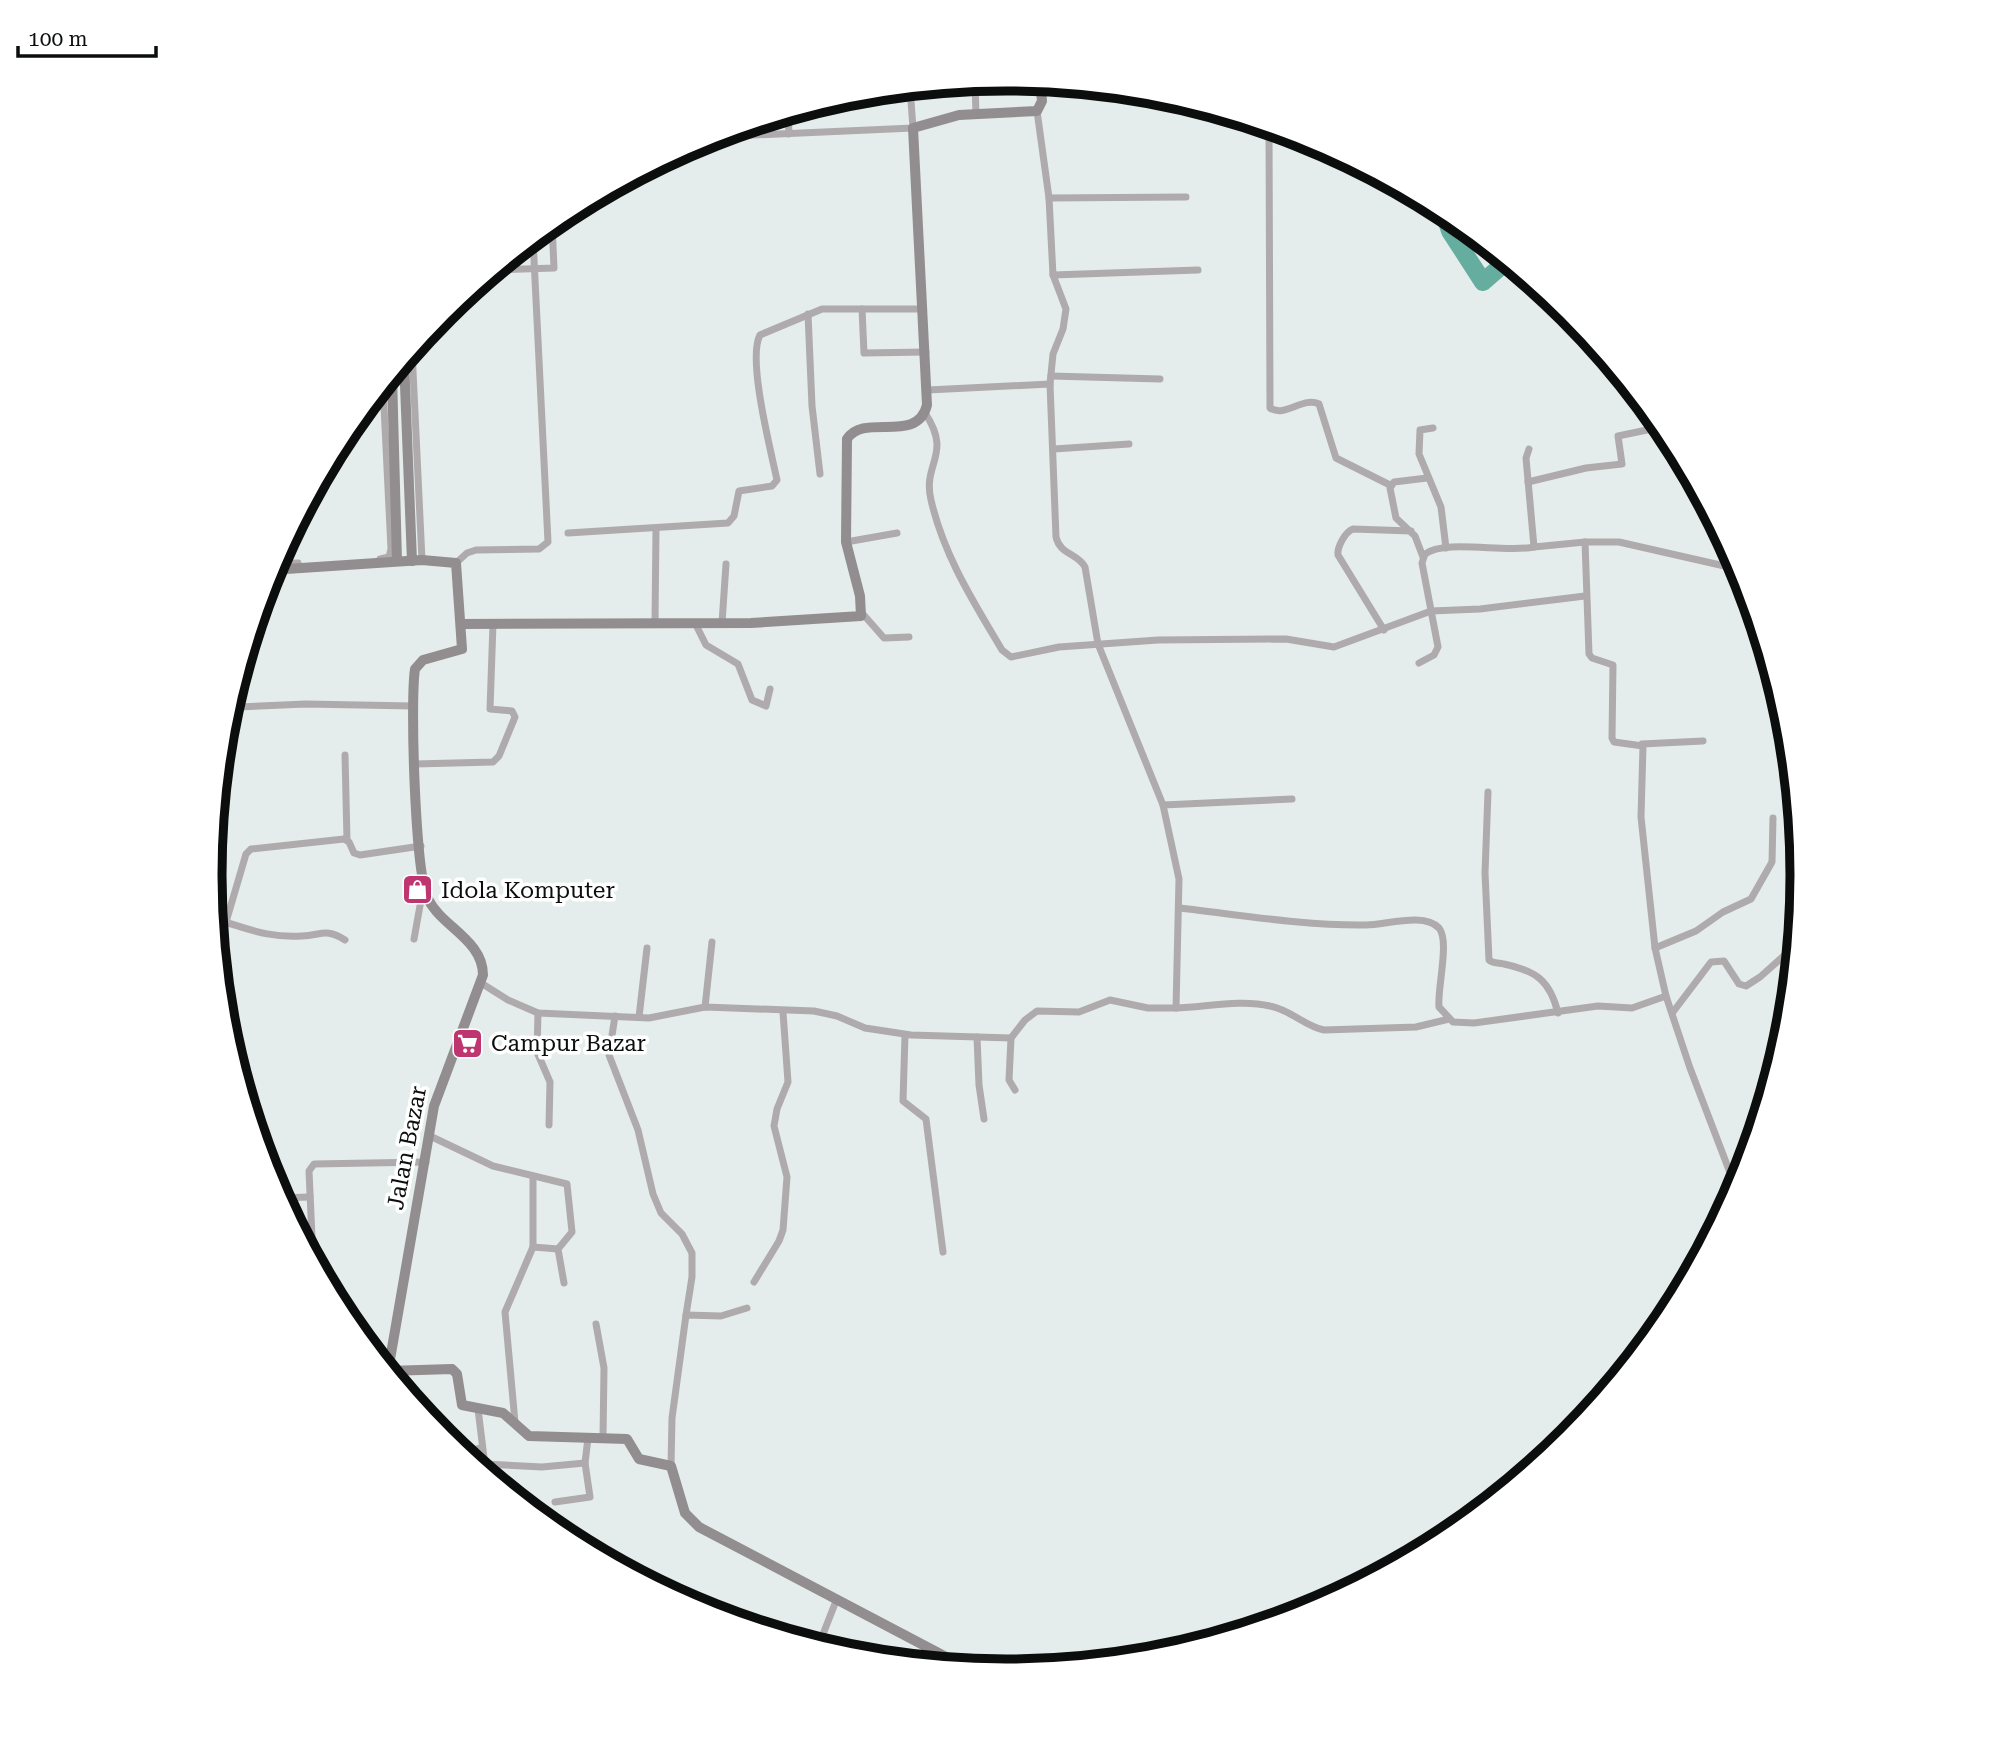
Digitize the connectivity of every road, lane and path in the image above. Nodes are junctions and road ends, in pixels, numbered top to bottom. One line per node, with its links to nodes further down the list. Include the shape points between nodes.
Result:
1 (975, 92): 5 (street)
2 (1041, 92): 4 (street)
3 (910, 97): 7 (street)
4 (1037, 111): 5 (street); 12 (street)
5 (976, 114): 7 (street)
6 (788, 122): 8 (street)
7 (912, 128): 8 (street); 20 (street)
8 (789, 134): 9 (street)
9 (747, 136)
10 (1269, 137): 39 (street, via 1270,408 1278,411 1319,404 1336,458)
11 (1186, 197): 12 (street)
12 (1049, 198): 18 (street)
13 (553, 236): 15 (street, via 554,268)
14 (533, 250): 15 (street)
15 (534, 268): 16 (street); 52 (street, via 548,542 539,549 472,551)
16 (509, 269)
17 (1198, 270): 18 (street)
18 (1053, 275): 26 (street, via 1066,318)
19 (862, 309): 20 (street); 21 (street, via 822,309); 22 (street, via 864,353)
20 (922, 309): 22 (street)
21 (808, 314): 36 (street); 40 (street, via 764,332 757,341 762,407 777,483 739,492 728,523)
22 (926, 352): 28 (street)
23 (412, 364): 49 (street)
24 (405, 373): 49 (street)
25 (1160, 379): 26 (street)
26 (1051, 380): 28 (street); 34 (street)
27 (392, 388): 50 (street)
28 (928, 390): 30 (street)
29 (384, 399): 51 (street, via 388,557)
30 (925, 413): 44 (street, via 909,426 850,434); 66 (street, via 936,429 938,443 929,494 932,504 960,582 1002,650 1015,658)
31 (1433, 428): 37 (street, via 1419,433 1419,454)
32 (1647, 430): 38 (street, via 1618,436 1622,464)
33 (1129, 444): 34 (street)
34 (1054, 449): 66 (street, via 1057,543 1085,567)
35 (1529, 449): 38 (street)
36 (820, 474)
37 (1427, 478): 39 (street); 46 (street, via 1441,507)
38 (1528, 482): 47 (street)
39 (1390, 485): 41 (street, via 1396,518)
40 (656, 529): 42 (street); 59 (street)
41 (1411, 531): 48 (street); 64 (street, via 1353,529 1345,533 1337,549)
42 (568, 533)
43 (897, 534): 44 (street)
44 (846, 542): 58 (street)
45 (1585, 542): 47 (street); 54 (street, via 1619,542); 56 (street)
46 (1446, 548): 47 (street); 48 (street)
47 (1534, 548)
48 (1423, 557): 57 (street)
49 (417, 560): 50 (street); 52 (street)
50 (397, 562): 55 (street)
51 (287, 563)
52 (456, 563): 62 (street)
53 (726, 564): 61 (street)
54 (1727, 567)
55 (285, 569)
56 (1585, 596): 57 (street); 72 (street, via 1590,656 1613,665 1612,738)
57 (1431, 611): 64 (street); 67 (street, via 1437,652)
58 (862, 613): 61 (street, via 855,618); 65 (street, via 884,638)
59 (655, 622): 60 (street); 63 (street)
60 (695, 623): 61 (street); 68 (street, via 706,645 738,664 752,700 766,706)
61 (722, 623)
62 (463, 624): 63 (street); 69 (street, via 460,651 418,664)
63 (493, 624): 74 (street, via 490,709 514,715 499,756 485,763)
64 (1384, 629): 66 (street, via 1335,647 1286,639)
65 (909, 637)
66 (1098, 643): 77 (street)
67 (1419, 663)
68 (769, 689)
69 (413, 706): 70 (street); 74 (street)
70 (241, 707)
71 (1703, 741): 72 (street)
72 (1642, 744): 88 (street, via 1641,817)
73 (345, 755): 79 (street)
74 (415, 764): 80 (street)
75 (1488, 792): 97 (street, via 1489,960 1530,971 1544,981 1554,994)
76 (1293, 799): 77 (street)
77 (1163, 806): 82 (street, via 1179,879)
78 (1773, 818): 88 (street, via 1772,862 1751,899)
79 (347, 840): 80 (street, via 360,855); 83 (street, via 251,849)
80 (421, 846): 81 (street)
81 (423, 888): 84 (street); 90 (street, via 436,912 481,960)
82 (1180, 908): 93 (street); 100 (street, via 1337,925 1432,923 1442,934 1438,998)
83 (226, 922): 85 (street, via 261,935 330,932)
84 (414, 939)
85 (345, 940)
86 (712, 942): 92 (street)
87 (647, 948): 99 (street)
88 (1655, 948): 91 (street)
89 (1786, 954): 95 (street, via 1746,986 1739,984 1724,961 1711,962)
90 (481, 983): 96 (street); 107 (street, Jalan Bazar, via 438,1090)
91 (1666, 996): 95 (street); 97 (street, via 1632,1008 1598,1006)
92 (705, 1007): 94 (street); 99 (street)
93 (1176, 1008): 100 (street, via 1266,1005 1324,1030 1416,1027); 103 (street, via 1110,1000 1079,1012 1037,1011)
94 (783, 1012): 101 (street, via 826,1012 865,1028); 117 (street, via 788,1082 774,1126 787,1177 783,1230)
95 (1673, 1012): 109 (street)
96 (538, 1013): 98 (street); 106 (street, via 537,1052 550,1082)
97 (1559, 1013): 100 (street, via 1474,1023)
98 (615, 1016): 99 (street); 120 (street, via 609,1055 638,1130 653,1194 661,1213 682,1234 692,1253)
99 (639, 1017)
100 (1448, 1019)
101 (905, 1035): 102 (street); 116 (street, via 903,1101 926,1119 929,1129)
102 (977, 1037): 103 (street); 105 (street)
103 (1011, 1038): 104 (street, via 1009,1080)
104 (1015, 1090)
105 (984, 1119)
106 (549, 1125)
107 (430, 1136): 108 (street, Jalan Bazar); 110 (street, via 493,1166)
108 (420, 1161): 111 (street, via 314,1164 309,1171); 122 (street, Jalan Bazar)
109 (1731, 1176)
110 (533, 1178): 114 (street); 115 (street, via 569,1187 572,1233)
111 (310, 1197): 112 (street); 113 (street)
112 (292, 1198)
113 (312, 1239)
114 (533, 1247): 115 (street); 125 (street, via 505,1312)
115 (558, 1250): 118 (street)
116 (943, 1252)
117 (754, 1282)
118 (564, 1283)
119 (747, 1308): 120 (street, via 722,1316)
120 (686, 1315): 133 (street, via 672,1418)
121 (596, 1324): 127 (street, via 604,1368)
122 (390, 1360)
123 (399, 1371): 124 (street, via 452,1369 457,1374 460,1402)
124 (478, 1409): 125 (street, via 503,1413); 128 (street)
125 (514, 1422): 126 (street, via 530,1436)
126 (588, 1438): 127 (street); 131 (street)
127 (603, 1438): 133 (street, via 627,1439 639,1459)
128 (481, 1448): 129 (street); 130 (street)
129 (473, 1450)
130 (483, 1459)
131 (585, 1463): 132 (street); 134 (street, via 590,1497)
132 (489, 1465)
133 (671, 1466): 135 (street, via 685,1513 693,1523)
134 (555, 1502)
135 (836, 1601): 136 (street); 137 (street)
136 (822, 1637)
137 (946, 1657)

